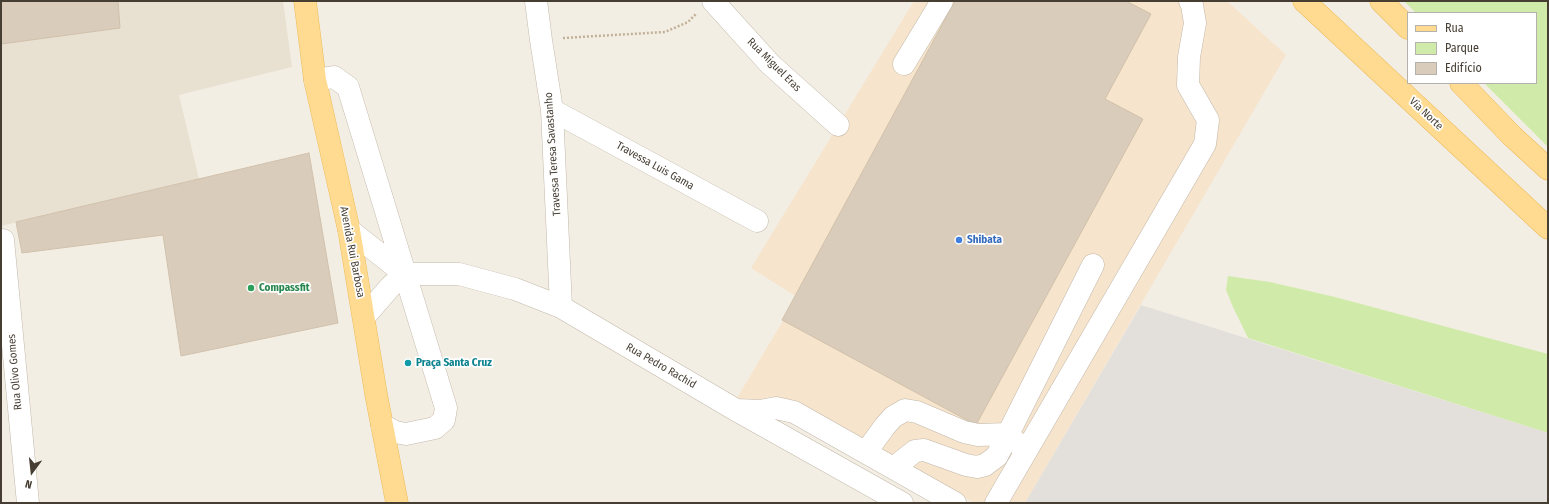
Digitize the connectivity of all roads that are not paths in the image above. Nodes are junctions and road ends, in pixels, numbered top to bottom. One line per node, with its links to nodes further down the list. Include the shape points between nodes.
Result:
1 (305, 1): 10 (main road, Avenida Rui Barbosa)
2 (536, 1): 12 (street, Travessa Teresa Savastanho)
3 (942, 1): 9 (street)
4 (1190, 1): 26 (street, via 1195,23 1189,58 1188,86 1208,120 1204,144)
5 (1304, 1): 16 (main road, Via Norte)
6 (1381, 1): 8 (main road)
7 (706, 6): 13 (street, Rua Miguel Eras)
8 (1407, 27)
9 (904, 64)
10 (315, 80): 17 (main road, Avenida Rui Barbosa); 20 (street, via 334,77 348,87)
11 (1462, 84): 14 (main road)
12 (552, 110): 15 (street, Travessa Luis Gama); 21 (street, Travessa Teresa Savastanho)
13 (838, 125)
14 (1548, 169)
15 (757, 222)
16 (1548, 228)
17 (349, 230): 20 (street); 22 (main road, Avenida Rui Barbosa)
18 (3, 240): 29 (street, Rua Olivo Gomes)
19 (1093, 265): 25 (street)
20 (405, 274): 21 (street, Rua Pedro Rachid, via 459,274 515,289); 22 (street, via 390,286); 24 (street, via 446,408 444,420 435,428 406,434)
21 (561, 307): 23 (street, Rua Pedro Rachid)
22 (364, 317): 24 (main road, Avenida Rui Barbosa)
23 (736, 410): 27 (street, via 760,411 776,408 794,412); 31 (street, Rua Pedro Rachid)
24 (382, 425): 30 (main road, Avenida Rui Barbosa)
25 (1007, 434): 26 (street); 27 (street, via 978,435 964,432 917,412 905,410 893,417); 28 (street, via 997,456 985,465 966,465 924,450 915,451)
26 (1026, 450): 33 (street)
27 (866, 452): 28 (street)
28 (896, 469): 32 (street)
29 (28, 503)
30 (397, 503)
31 (902, 503)
32 (955, 503)
33 (996, 503)

